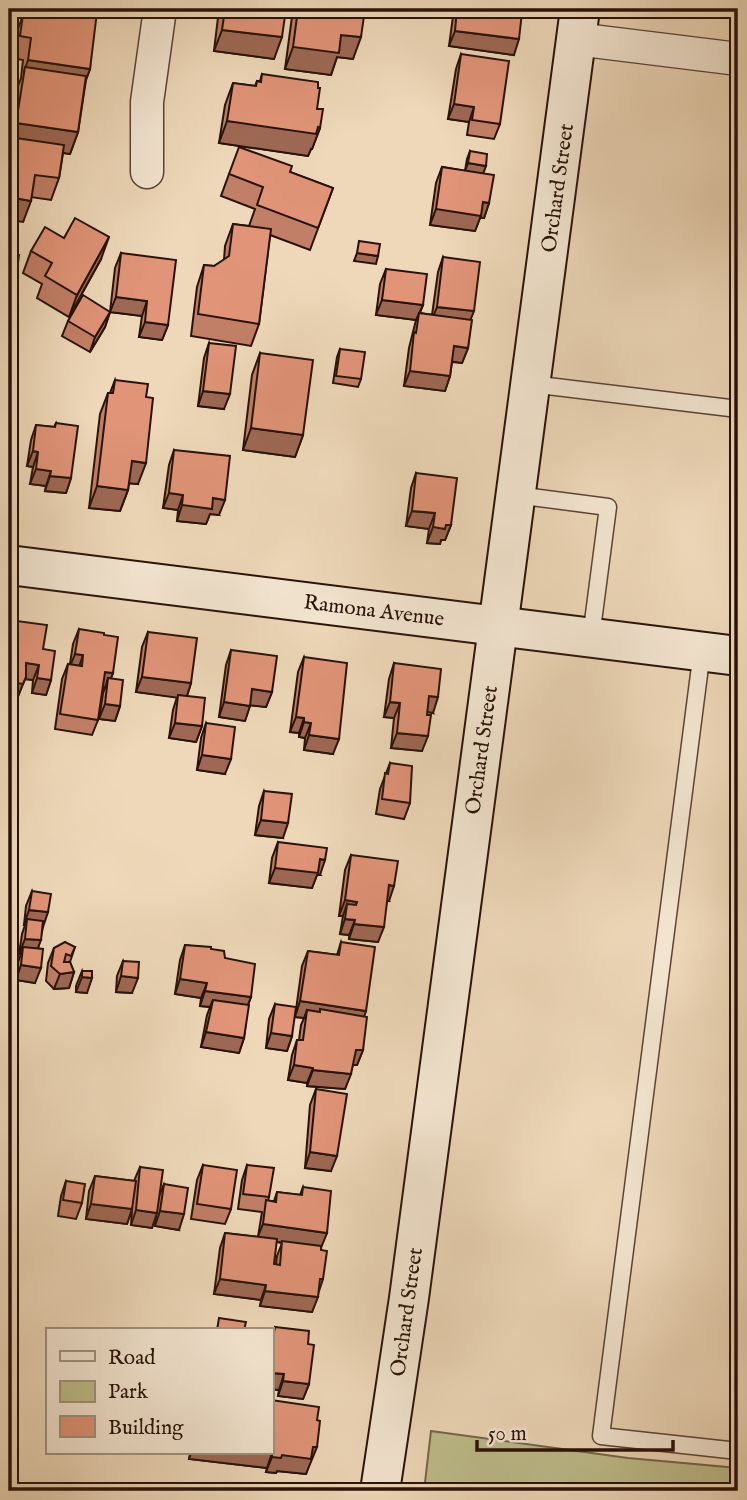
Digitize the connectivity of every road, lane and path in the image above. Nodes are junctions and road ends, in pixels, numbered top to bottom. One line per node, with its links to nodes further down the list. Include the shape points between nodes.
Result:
1 (160, 9): 4 (street, via 147,102)
2 (578, 24): 3 (street); 5 (street, Orchard Street)
3 (738, 59)
4 (147, 172)
5 (531, 384): 6 (lane); 7 (street, Orchard Street)
6 (738, 409)
7 (516, 495): 9 (street, Orchard Street); 10 (lane, via 608,507)
8 (9, 565): 9 (street, Ramona Avenue)
9 (498, 625): 10 (street, Ramona Avenue); 13 (street, Orchard Street)
10 (591, 637): 11 (street, Ramona Avenue)
11 (720, 654): 12 (lane, via 601,1436)
12 (738, 1451)
13 (380, 1491)

